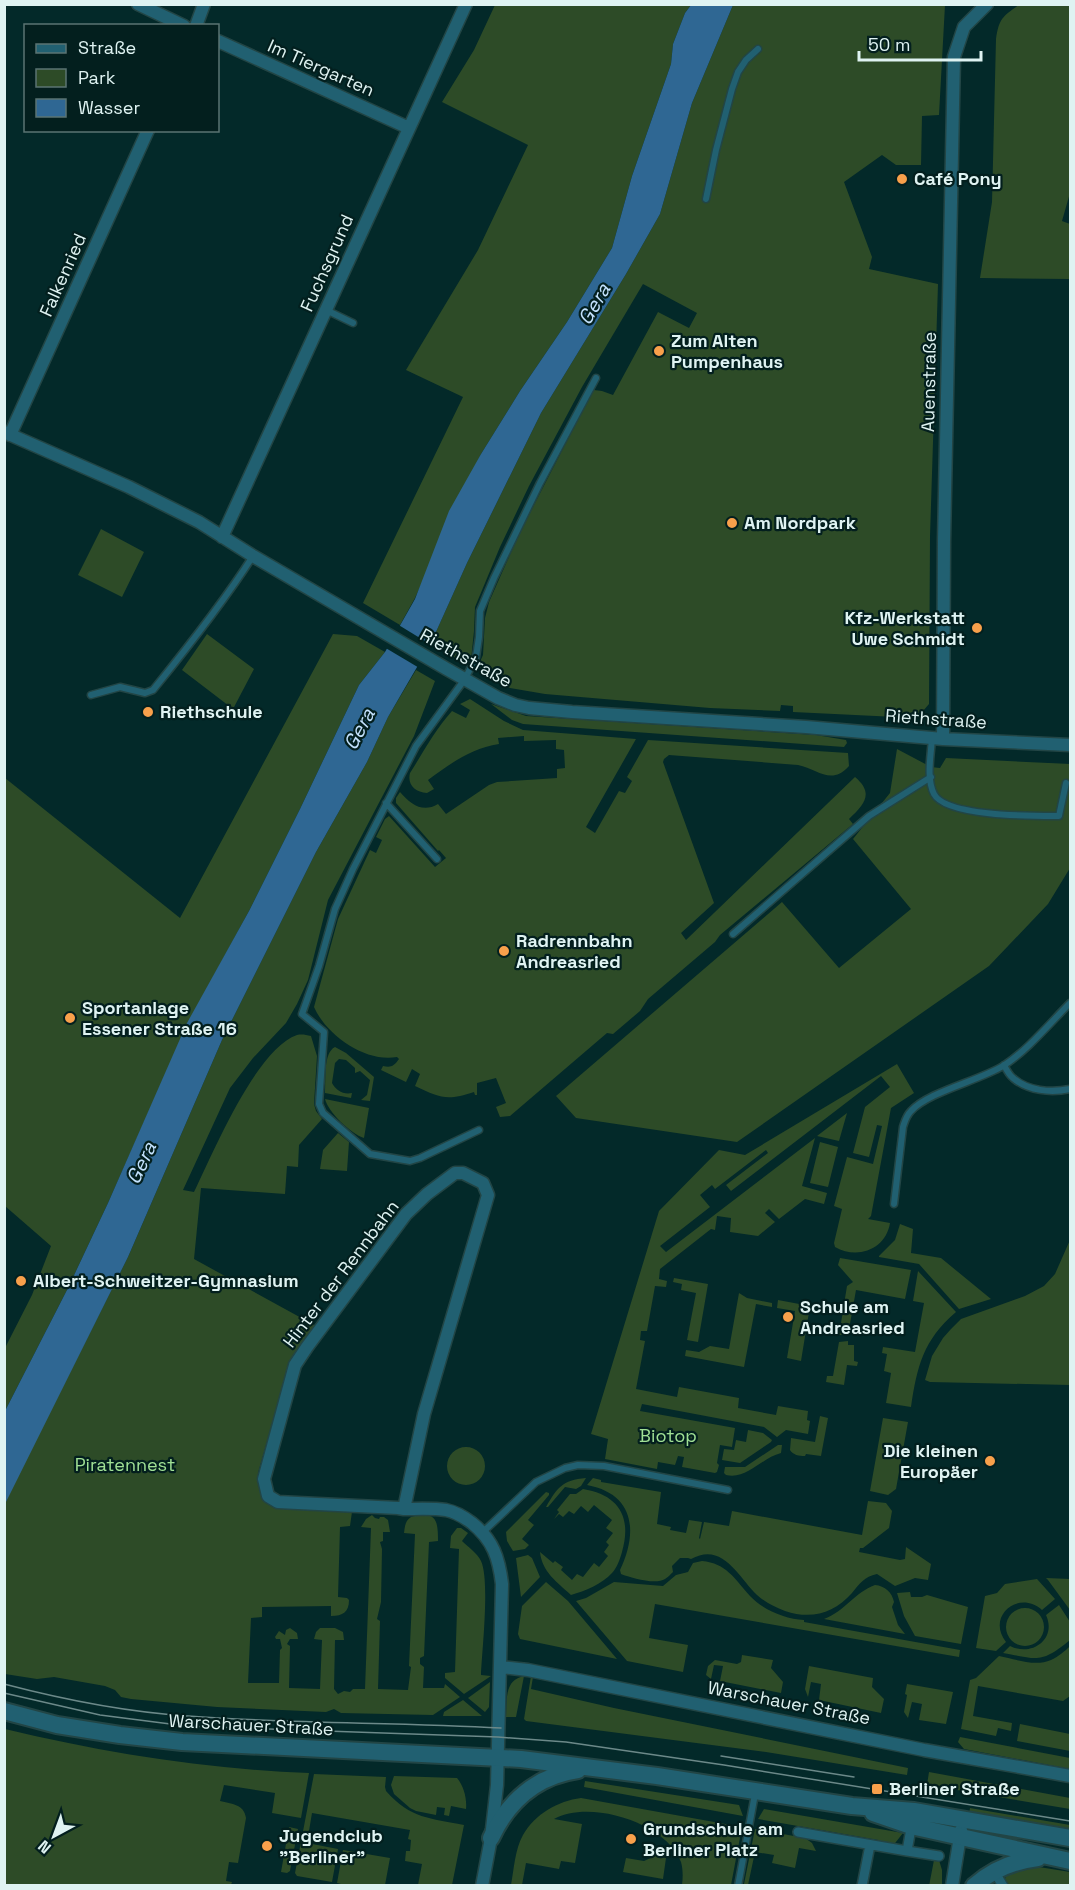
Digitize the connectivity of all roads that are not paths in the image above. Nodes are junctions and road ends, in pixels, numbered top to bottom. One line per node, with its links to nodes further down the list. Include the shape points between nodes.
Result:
1 (138, 4): 5 (street)
2 (204, 4): 6 (street)
3 (466, 4): 9 (street, Fuchsgrund)
4 (987, 4): 20 (street, Auenstraße, via 964,27 953,69)
5 (180, 24)
6 (197, 24)
7 (219, 41): 9 (street, Im Tiergarten)
8 (758, 49): 11 (lane, via 742,66 732,89)
9 (409, 128): 12 (street, Fuchsgrund)
10 (147, 132): 15 (street, Falkenried)
11 (706, 199)
12 (326, 310): 13 (lane); 16 (street, Fuchsgrund)
13 (353, 323)
14 (596, 378): 18 (lane, via 494,578 480,611 476,657)
15 (7, 433): 16 (street, Riethstraße, via 129,488)
16 (222, 537): 17 (street, Riethstraße)
17 (253, 556): 18 (street, Riethstraße); 19 (lane, via 153,690 145,693 120,687)
18 (465, 679): 20 (street, Riethstraße, via 498,698 529,708); 24 (lane, via 416,746)
19 (91, 695)
20 (938, 739): 21 (street, Riethstraße); 22 (lane)
21 (1071, 746)
22 (931, 777): 23 (lane, via 934,794 940,801 997,815 1059,816); 26 (lane, via 868,816)
23 (1066, 783)
24 (386, 802): 25 (lane); 30 (lane, via 335,909 302,1014 324,1032 319,1104 323,1113 370,1154 410,1161)
25 (437, 859)
26 (733, 934)
27 (1071, 1003): 28 (lane)
28 (1004, 1065): 29 (lane, via 1012,1077 1034,1089); 31 (lane, via 926,1100 906,1117)
29 (1071, 1089)
30 (479, 1130)
31 (894, 1204)
32 (728, 1490): 34 (lane, via 603,1466 578,1465 536,1482)
33 (404, 1509): 33 (street, Hinter der Rennbahn, via 278,1502 268,1496 264,1479 295,1365 406,1214 455,1173 463,1173 483,1183 488,1194 430,1391); 34 (street, Hinter der Rennbahn, via 446,1510)
34 (483, 1532): 35 (street, via 500,1563)
35 (501, 1667): 37 (street); 39 (street, Warschauer Straße)
36 (4, 1711): 37 (street, Warschauer Straße, via 57,1725 182,1742)
37 (498, 1758): 38 (street, Warschauer Straße); 44 (street)
38 (592, 1768): 40 (street, Warschauer Straße); 44 (street, via 550,1777 528,1790 507,1810)
39 (1071, 1776)
40 (756, 1790): 41 (street, Warschauer Straße, via 852,1806 911,1826); 52 (lane)
41 (961, 1828): 45 (street, Warschauer Straße); 49 (street, Warschauer Straße); 54 (street)
42 (798, 1832): 46 (street)
43 (910, 1834): 47 (street)
44 (491, 1838): 51 (street)
45 (1071, 1838)
46 (870, 1845): 47 (street); 53 (street)
47 (907, 1851): 48 (street)
48 (939, 1856)
49 (1064, 1860): 55 (street, via 1038,1858 1010,1863)
50 (997, 1876): 56 (street)
51 (482, 1886)
52 (738, 1886)
53 (862, 1886)
54 (952, 1886)
55 (974, 1886)
56 (1002, 1886)

